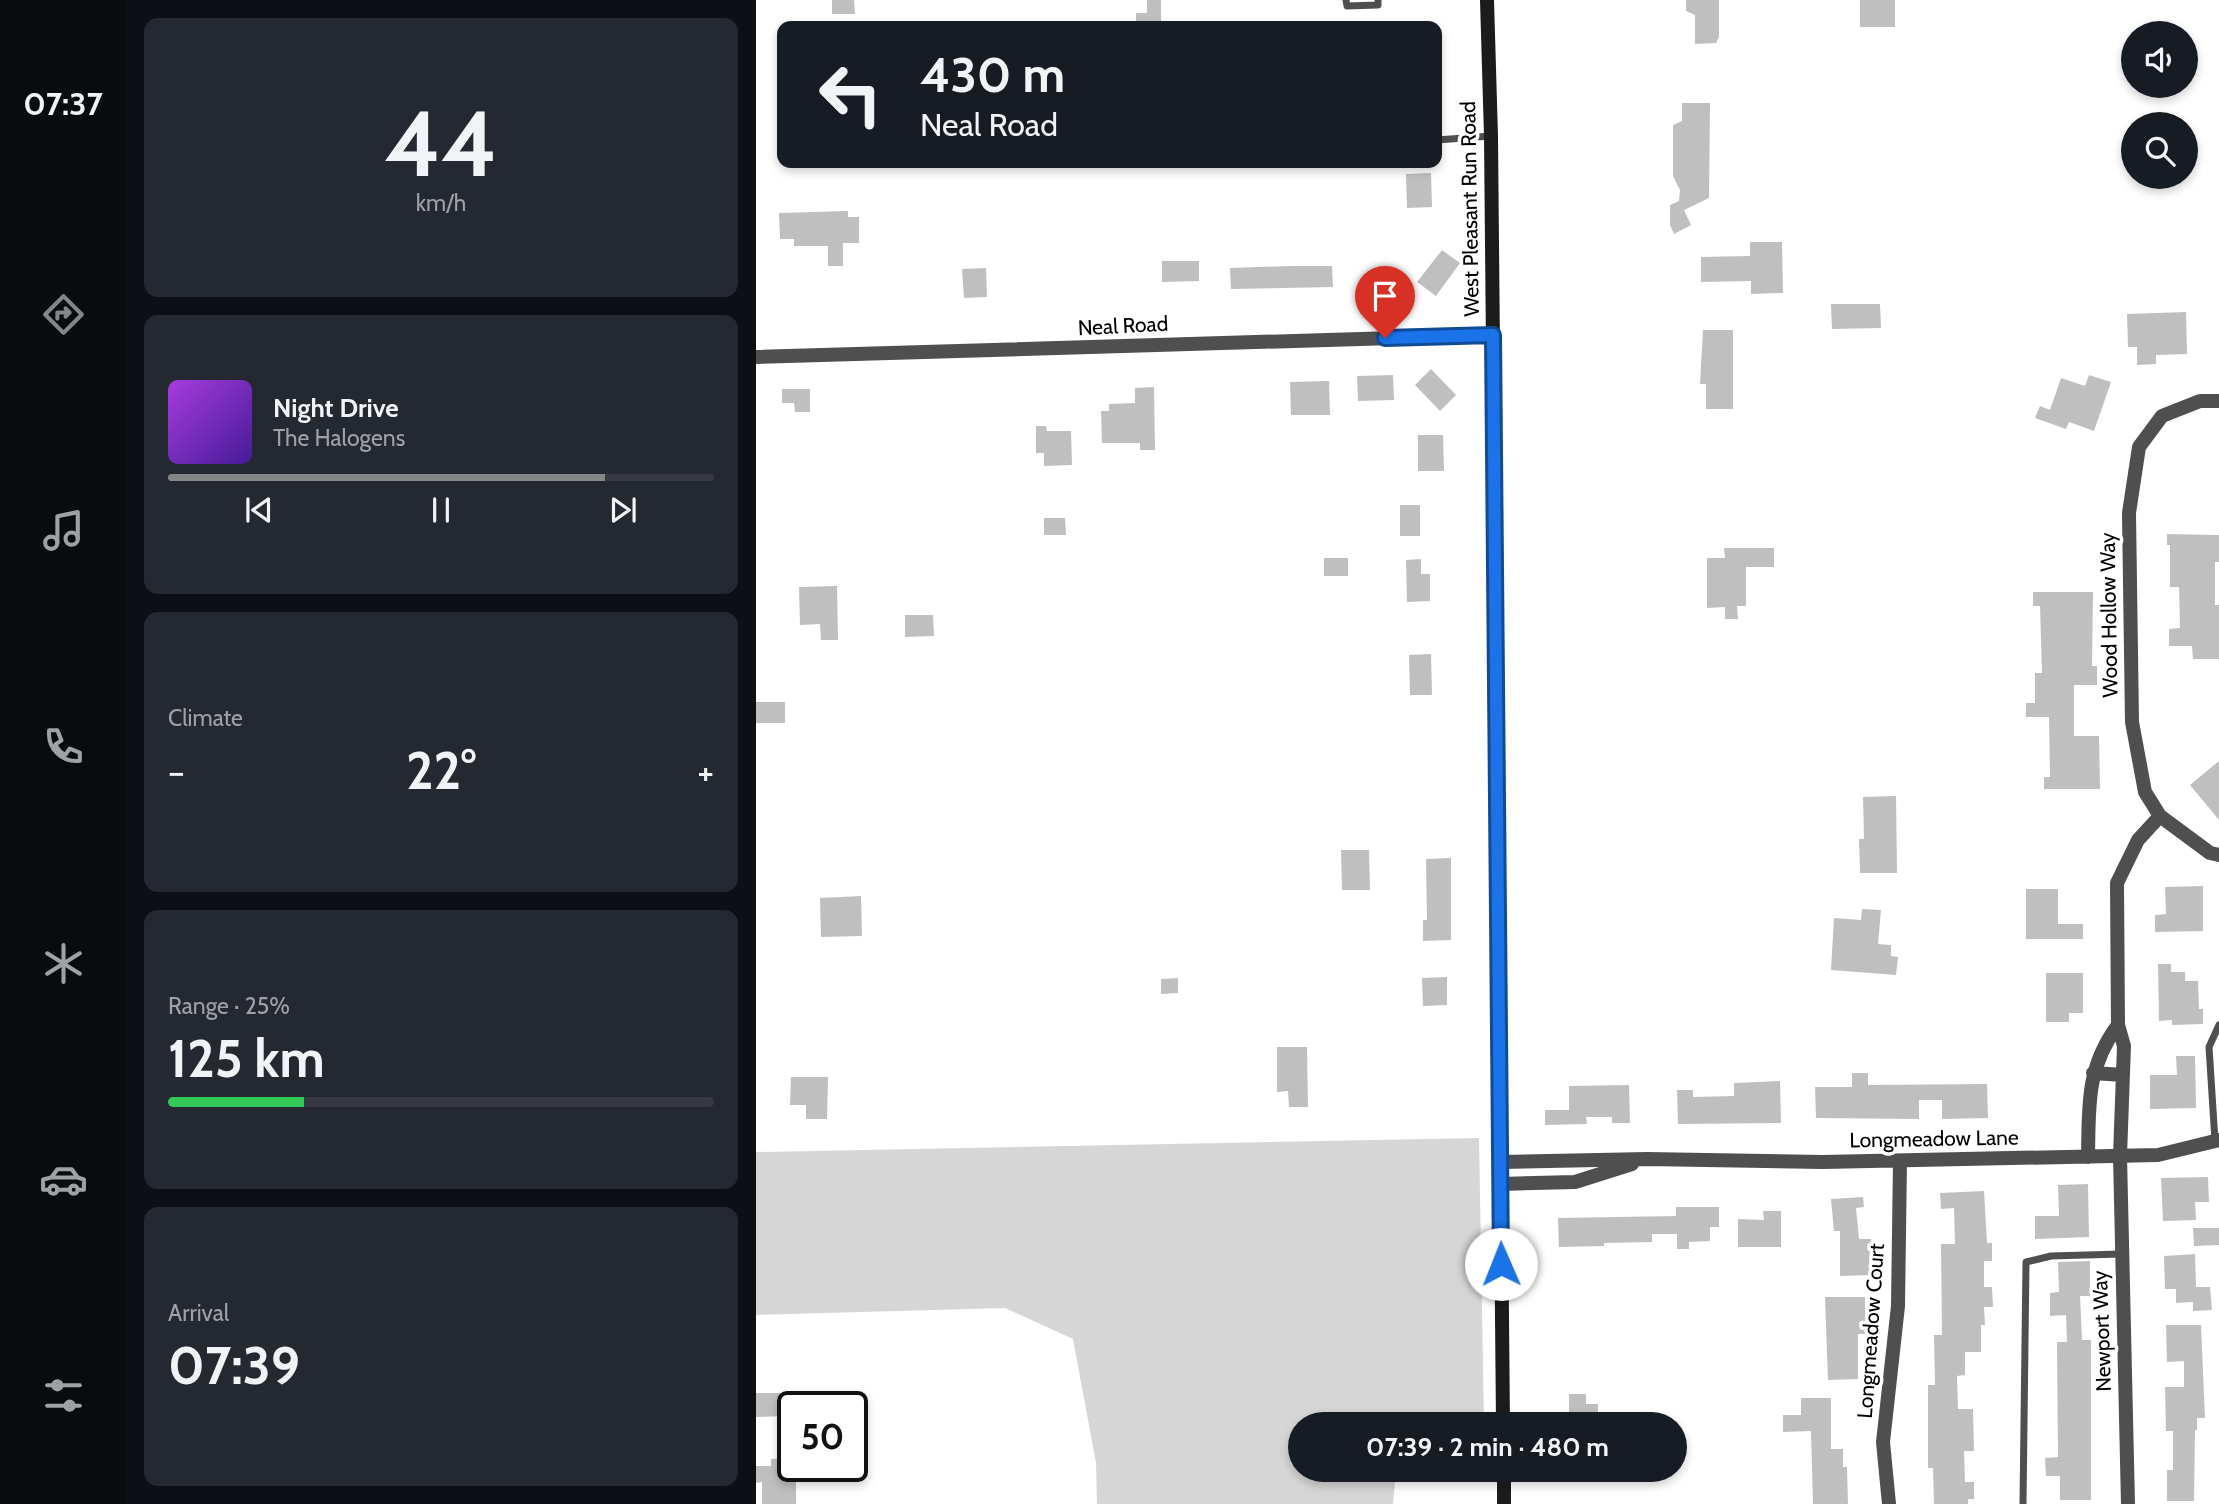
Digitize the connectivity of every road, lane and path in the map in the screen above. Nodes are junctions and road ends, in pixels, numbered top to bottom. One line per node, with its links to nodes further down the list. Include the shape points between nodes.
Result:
1 (1346, 0): 2 (lane, via 1347,6 1378,5)
2 (1378, 0)
3 (1487, 0): 4 (main road, West Pleasant Run Road)
4 (1491, 136): 5 (lane); 6 (main road, West Pleasant Run Road)
5 (1442, 140)
6 (1493, 335): 7 (street, Neal Road); 20 (main road, West Pleasant Run Road)
7 (756, 357)
8 (2219, 401): 9 (street, Wood Hollow Way, via 2200,401 2162,416 2139,447 2129,513 2132,722 2146,792)
9 (2160, 816): 10 (street); 11 (street, Newport Way, via 2138,840 2117,883)
10 (2219, 855)
11 (2118, 1025): 13 (street); 14 (street, Newport Way, via 2124,1046)
12 (2219, 1025): 15 (lane, via 2209,1047)
13 (2093, 1073): 14 (street); 17 (street)
14 (2123, 1075): 16 (street, Newport Way)
15 (2217, 1141): 16 (street, Longmeadow Lane, via 2158,1155)
16 (2120, 1156): 17 (street, Longmeadow Lane); 22 (street, Newport Way)
17 (2088, 1157): 19 (street, Longmeadow Lane)
18 (1647, 1159): 19 (street, Longmeadow Lane); 20 (street, Longmeadow Lane); 21 (street, Longmeadow Lane, via 1575,1182)
19 (1900, 1161): 26 (street, Longmeadow Court, via 1898,1306 1883,1442)
20 (1500, 1162): 21 (main road, West Pleasant Run Road)
21 (1500, 1184): 23 (main road, West Pleasant Run Road)
22 (2122, 1254): 27 (lane, via 2050,1256 2026,1262); 28 (street, Newport Way)
23 (1503, 1412)
24 (1504, 1482): 25 (main road)
25 (1504, 1504)
26 (1889, 1504)
27 (2023, 1504)
28 (2128, 1504)

